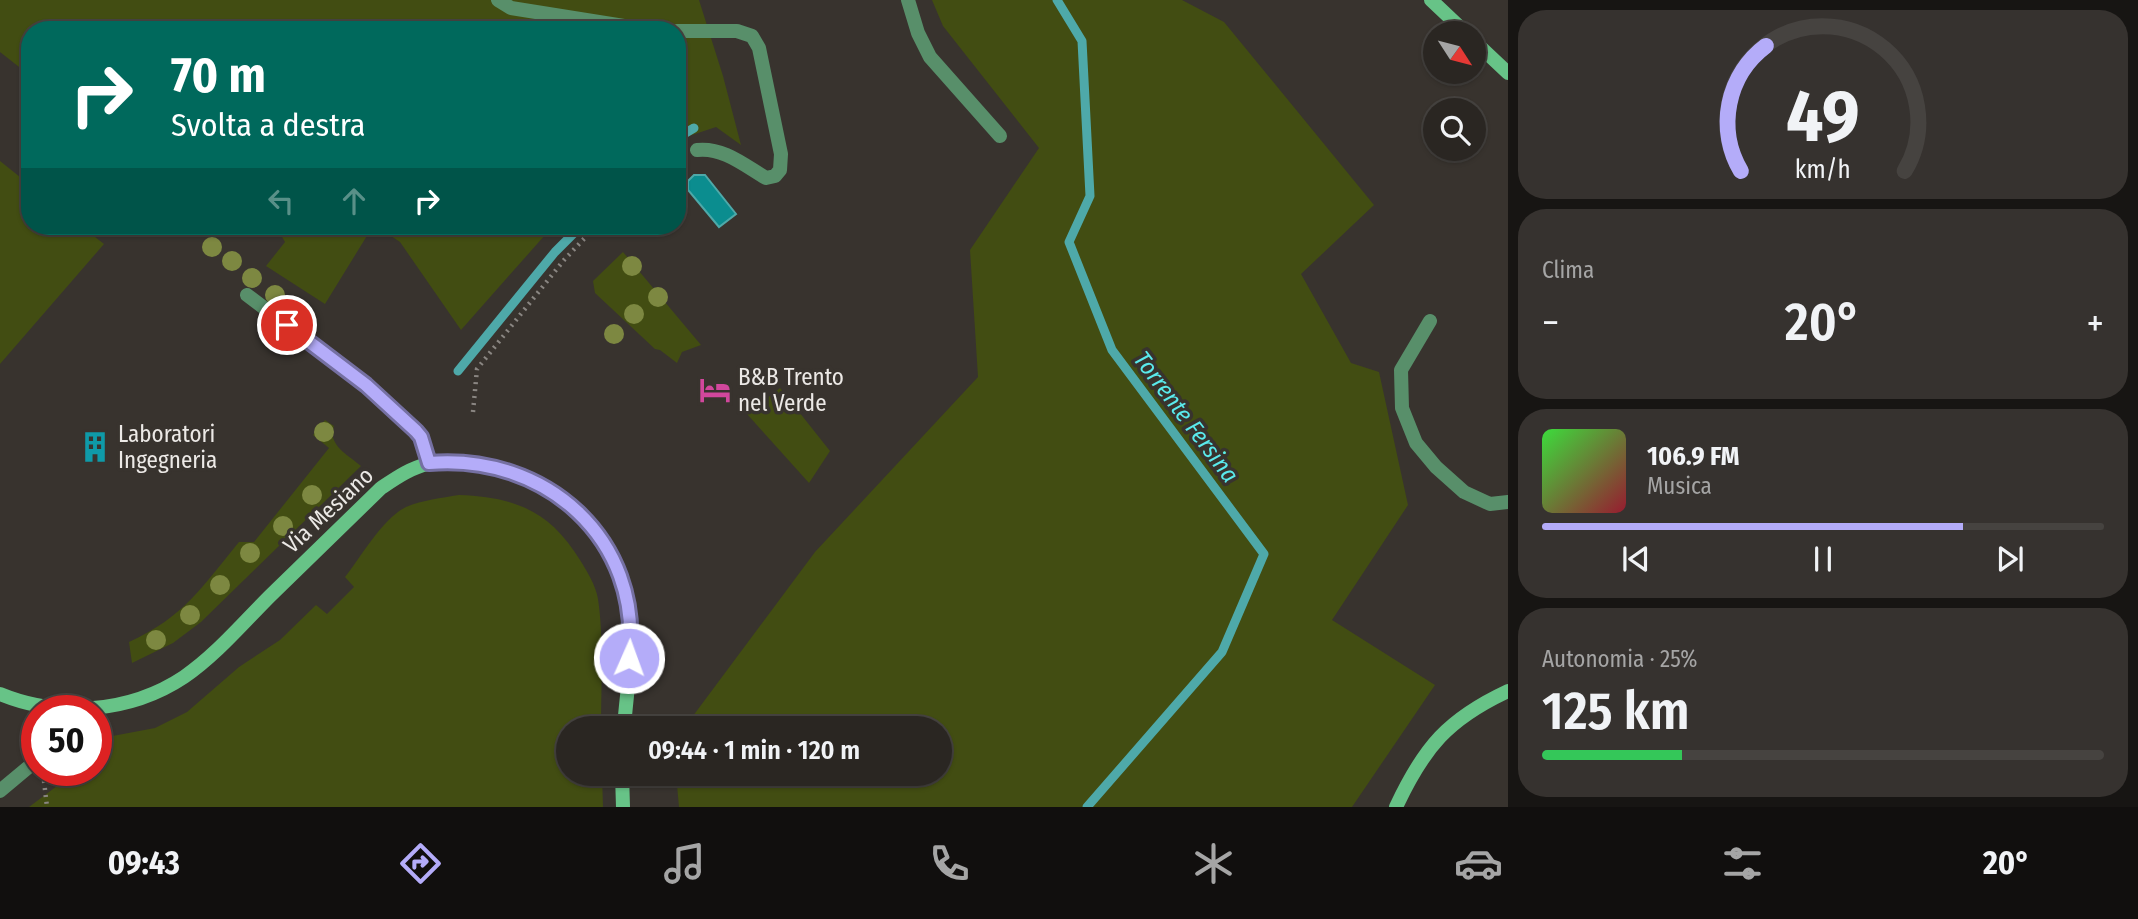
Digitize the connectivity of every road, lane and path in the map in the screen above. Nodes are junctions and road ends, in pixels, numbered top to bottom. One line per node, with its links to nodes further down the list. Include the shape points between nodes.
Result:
1 (499, 0): 4 (street, via 511,8)
2 (908, 0): 9 (street, via 930,57)
3 (1431, 0): 5 (main road)
4 (593, 21)
5 (1453, 21)
6 (686, 31): 10 (street, via 737,31 752,36 759,48 780,170 766,178 724,153)
7 (1486, 53): 8 (main road)
8 (1508, 74)
9 (1000, 136)
10 (697, 150)
11 (588, 235): 14 (path, via 477,369)
12 (247, 295): 15 (street, via 366,385 421,437)
13 (1430, 321): 16 (street, via 1401,370 1402,408 1416,443 1464,492 1490,504)
14 (473, 412)
15 (429, 463): 20 (main road, Via Mesiano, via 381,488 184,677 152,693); 21 (main road, Via Mesiano, via 478,464 533,480 578,511 602,540 618,570 632,634)
16 (1508, 502)
17 (1508, 691): 28 (main road, via 1451,725 1427,751)
18 (0, 694): 19 (main road, Via Mesiano)
19 (21, 701)
20 (112, 703)
21 (625, 716)
22 (21, 773): 25 (street)
23 (45, 786): 26 (path)
24 (622, 786): 27 (main road)
25 (0, 791)
26 (47, 807)
27 (623, 807)
28 (1396, 807)

